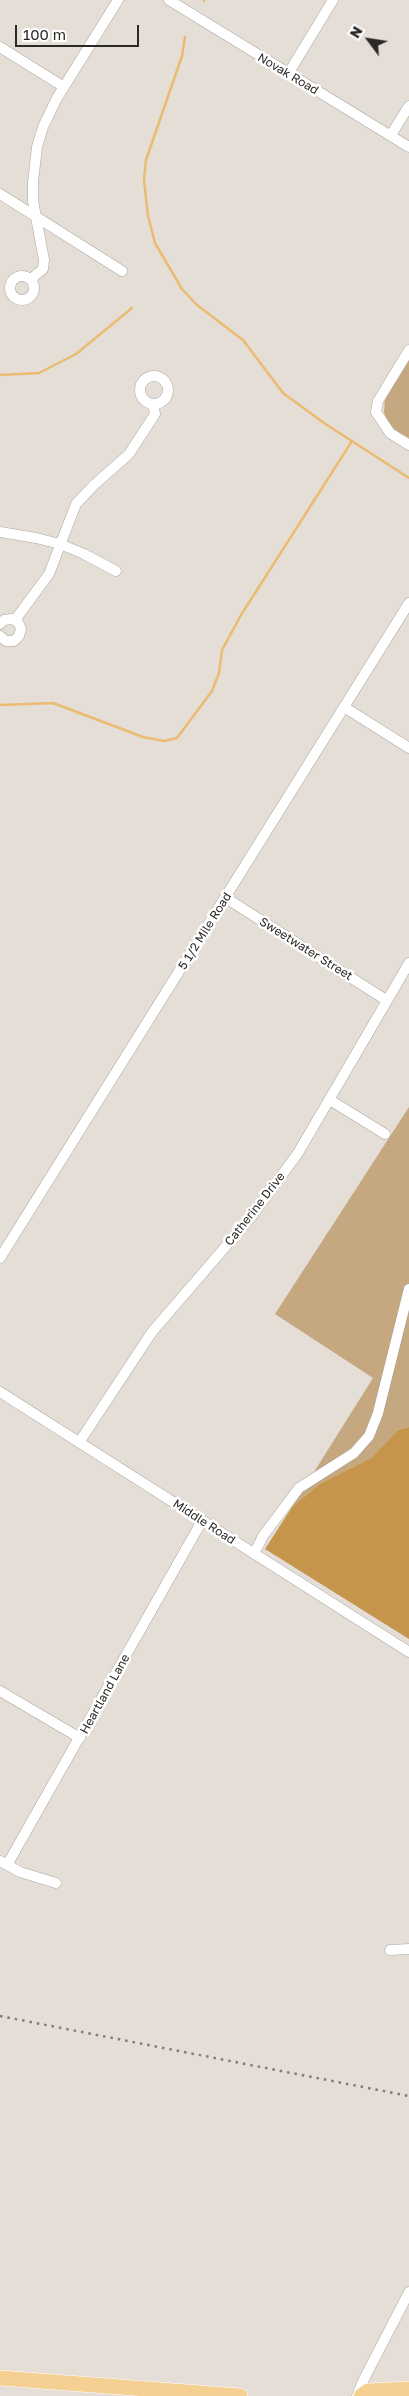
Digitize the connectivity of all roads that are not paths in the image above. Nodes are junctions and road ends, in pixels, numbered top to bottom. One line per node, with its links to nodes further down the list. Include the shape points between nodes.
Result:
1 (118, 0): 6 (street)
2 (169, 0): 5 (street, Novak Road)
3 (333, 0): 5 (street)
4 (0, 48): 6 (street)
5 (288, 74): 8 (street, Novak Road)
6 (64, 87): 11 (street, via 50,111 37,147 33,182)
7 (409, 106): 8 (street)
8 (391, 135): 9 (street, Novak Road)
9 (409, 146)
10 (0, 194): 11 (street)
11 (36, 216): 12 (street); 13 (street, via 44,260 43,269)
12 (122, 271)
13 (31, 279)
14 (409, 350): 16 (street, via 378,401 376,412 390,433)
15 (153, 404): 18 (street, via 155,414 129,454 76,504)
16 (409, 445)
17 (0, 532): 18 (street)
18 (60, 544): 19 (street); 21 (street, via 43,584)
19 (116, 571)
20 (409, 603): 24 (street, 5 1/2 Mile Road)
21 (15, 620): 22 (street, via 8,619); 23 (street, via 21,629 17,639 6,641)
22 (0, 624)
23 (0, 636)
24 (344, 707): 25 (street); 26 (street, 5 1/2 Mile Road)
25 (409, 748)
26 (226, 898): 28 (street, Sweetwater Street); 31 (street, 5 1/2 Mile Road)
27 (409, 963): 28 (street, Catherine Drive)
28 (386, 1000): 29 (street, Catherine Drive)
29 (330, 1100): 30 (street); 34 (street, Catherine Drive, via 274,1187 152,1332)
30 (385, 1134)
31 (0, 1258)
32 (409, 1289): 36 (street, via 378,1413 368,1436 354,1453 299,1488 263,1536)
33 (0, 1392): 34 (street, Middle Road)
34 (80, 1441): 35 (street, Middle Road)
35 (202, 1521): 36 (street, Middle Road); 39 (street, Heartland Lane)
36 (254, 1554): 37 (street, Middle Road)
37 (409, 1652)
38 (0, 1691): 39 (street)
39 (80, 1738): 40 (street, Heartland Lane)
40 (3, 1863): 41 (street)
41 (56, 1883)
42 (409, 1948): 43 (street)
43 (390, 1950)
44 (409, 2292): 49 (street, via 364,2379)
45 (0, 2378): 47 (main road)
46 (409, 2389): 49 (main road, via 368,2391)
47 (232, 2396): 48 (main road)
48 (240, 2396)
49 (359, 2396)

